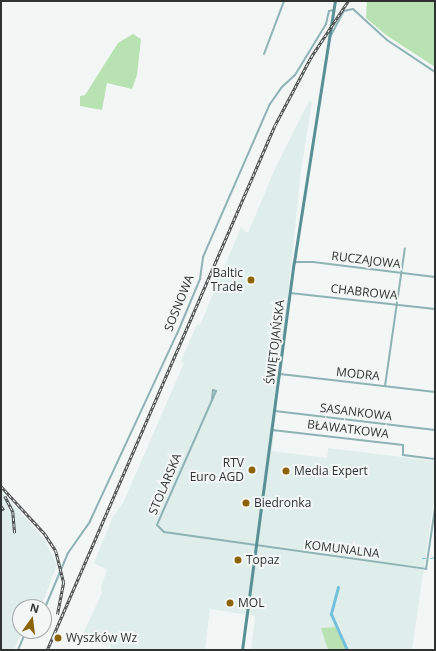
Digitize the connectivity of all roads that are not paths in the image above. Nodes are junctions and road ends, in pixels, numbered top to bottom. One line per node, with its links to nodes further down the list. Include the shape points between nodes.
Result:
1 (284, 1): 5 (street)
2 (335, 1): 3 (street, ŚWIĘTOJAŃSKA)
3 (334, 10): 4 (street, ŚWIĘTOJAŃSKA); 24 (street, SOSNOWA, via 329,11 326,24 295,75 281,88 270,104 202,257 200,279 177,334 90,521 67,556)
4 (330, 37): 6 (street, ŚWIĘTOJAŃSKA, via 344,11 353,9 387,40); 8 (street, ŚWIĘTOJAŃSKA)
5 (264, 54)
6 (435, 72)
7 (405, 248): 9 (street)
8 (294, 262): 9 (street, RUCZAJOWA); 11 (street, ŚWIĘTOJAŃSKA)
9 (402, 273): 10 (street, RUCZAJOWA); 12 (street)
10 (435, 277)
11 (290, 292): 12 (street, CHABROWA); 14 (street, ŚWIĘTOJAŃSKA)
12 (397, 304): 13 (street, CHABROWA); 15 (street)
13 (435, 309)
14 (280, 374): 15 (street, MODRA); 18 (street, ŚWIĘTOJAŃSKA)
15 (385, 386): 16 (street, MODRA)
16 (435, 392)
17 (212, 399): 23 (street, STOLARSKA, via 157,525 164,532)
18 (275, 411): 19 (street, ŚWIĘTOJAŃSKA); 20 (street, SASANKOWA)
19 (272, 430): 21 (street, BŁAWATKOWA, via 403,445 403,455); 23 (street, ŚWIĘTOJAŃSKA)
20 (435, 430)
21 (435, 459)
22 (435, 508): 23 (street, KOMUNALNA, via 426,569)
23 (256, 546): 27 (street, ŚWIĘTOJAŃSKA)
24 (49, 599)
25 (23, 639): 26 (street)
26 (18, 650)
27 (242, 650)

